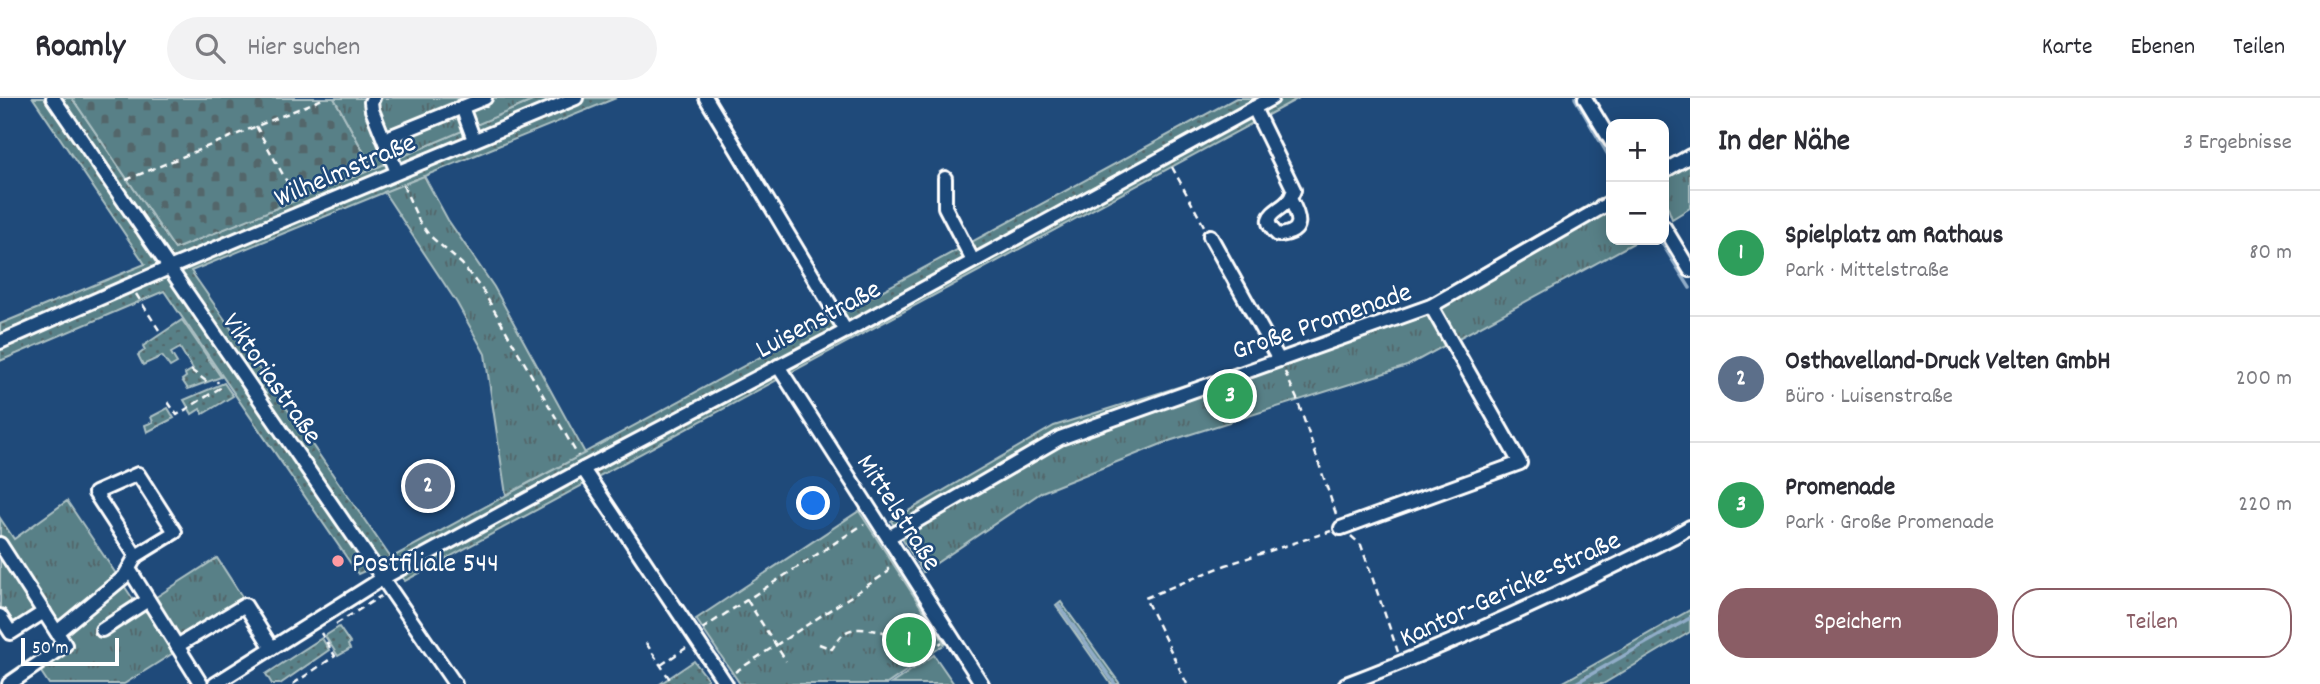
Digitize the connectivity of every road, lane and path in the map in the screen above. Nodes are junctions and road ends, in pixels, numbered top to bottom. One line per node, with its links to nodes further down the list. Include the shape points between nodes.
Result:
1 (53, 98): 21 (street, Viktoriastraße)
2 (325, 98): 12 (path)
3 (373, 98): 14 (street)
4 (485, 98): 10 (street)
5 (576, 98): 9 (street, Wilhelmstraße)
6 (706, 98): 33 (street)
7 (1272, 98): 11 (street, Luisenstraße)
8 (1585, 98): 13 (street)
9 (550, 103): 15 (street, Wilhelmstraße)
10 (461, 107): 14 (street); 15 (street)
11 (1254, 108): 16 (street, Luisenstraße); 22 (street, via 1294,190)
12 (256, 127): 21 (path); 24 (path)
13 (1606, 133)
14 (384, 139): 19 (street)
15 (474, 140): 19 (street, Wilhelmstraße)
16 (1165, 155): 25 (path); 27 (street, Luisenstraße)
17 (1690, 156): 18 (street)
18 (1669, 168)
19 (397, 172): 24 (street, Wilhelmstraße); 41 (path, via 429,235 484,291)
20 (945, 178): 27 (street, via 945,207)
21 (113, 186): 28 (street, Viktoriastraße)
22 (1290, 199)
23 (1606, 205): 31 (street, Große Promenade)
24 (305, 211): 28 (street, Wilhelmstraße)
25 (1210, 236): 35 (street)
26 (1669, 236): 29 (street)
27 (973, 261): 33 (street, Luisenstraße)
28 (169, 268): 30 (street, Wilhelmstraße); 50 (street, Viktoriastraße)
29 (1690, 270)
30 (130, 284): 32 (path); 34 (street, Wilhelmstraße)
31 (1431, 306): 35 (street, Große Promenade); 44 (street, via 1520,463)
32 (159, 330)
33 (846, 331): 36 (street, Luisenstraße)
34 (0, 342)
35 (1279, 360): 44 (path); 45 (street, Große Promenade, via 1060,438)
36 (778, 366): 41 (street, Luisenstraße); 42 (street, Mittelstraße)
37 (191, 370): 39 (path)
38 (217, 381): 40 (path, via 220,388 177,415)
39 (210, 384)
40 (168, 402)
41 (583, 469): 50 (street, Luisenstraße); 59 (street)
42 (875, 516): 45 (street, Mittelstraße); 52 (path)
43 (1690, 527): 66 (street, Kantor-Gericke-Straße, via 1560,594)
44 (1341, 528): 66 (path, via 1361,545); 76 (path, via 1226,565 1145,598)
45 (889, 537): 47 (street, Mittelstraße)
46 (0, 544): 53 (street)
47 (896, 549): 58 (street, Mittelstraße); 63 (path, via 888,555 888,572)
48 (136, 556): 48 (street, via 175,532 138,474 95,493); 49 (street)
49 (129, 569): 51 (street); 57 (street)
50 (383, 578): 55 (street, Luisenstraße); 73 (street, Viktoriastraße)
51 (148, 600): 56 (street); 62 (street)
52 (747, 600): 59 (path); 63 (path)
53 (44, 612): 54 (street, via 11,633); 57 (street)
54 (0, 616)
55 (313, 622): 64 (street, Luisenstraße); 72 (path, via 335,656)
56 (102, 630)
57 (57, 632): 69 (street, via 65,645)
58 (951, 637): 61 (path, via 938,645 865,629 849,630 832,649); 75 (street, Mittelstraße)
59 (696, 638): 67 (path); 68 (street)
60 (646, 643): 67 (path)
61 (819, 645)
62 (177, 646): 64 (street, via 245,605); 70 (street)
63 (776, 646): 65 (path); 68 (path)
64 (272, 648): 71 (street, Luisenstraße)
65 (786, 661)
66 (1402, 663): 77 (street, Kantor-Gericke-Straße)
67 (661, 665): 74 (path)
68 (725, 682)
69 (9, 684)
70 (201, 684)
71 (215, 684)
72 (293, 684)
73 (455, 684)
74 (673, 684)
75 (982, 684)
76 (1187, 684)
77 (1346, 684)

